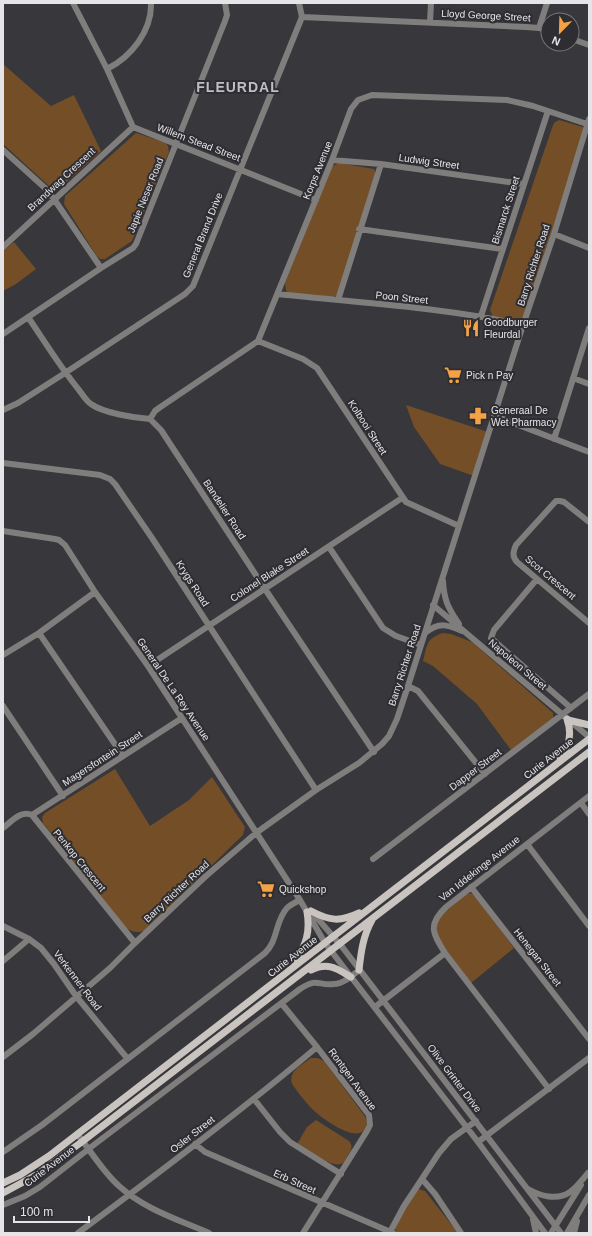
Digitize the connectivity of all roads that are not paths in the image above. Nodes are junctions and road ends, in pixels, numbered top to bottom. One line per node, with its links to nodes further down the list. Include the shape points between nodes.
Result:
1 (73, 3): 10 (street)
2 (151, 3): 10 (street, via 149,20 139,43)
3 (225, 3): 14 (street, Japie Neser Road, via 225,21)
4 (299, 3): 7 (street)
5 (431, 3): 8 (street)
6 (547, 3): 9 (street)
7 (302, 17): 8 (street, Lloyd George Street); 18 (street, General Brand Drive)
8 (430, 22): 9 (street, Lloyd George Street)
9 (539, 28)
10 (107, 70): 13 (street)
11 (548, 111): 12 (street, Korps Avenue); 16 (street, Korps Avenue, via 507,100 372,95 362,97 354,103); 19 (street, Bismarck Street)
12 (588, 122): 23 (street, Barry Richter Road)
13 (133, 127): 14 (street, Willem Stead Street); 20 (street, Brandwag Crescent)
14 (176, 144): 18 (street, Willem Stead Street); 27 (street, Japie Neser Road, via 136,244)
15 (3, 150): 20 (street)
16 (332, 160): 17 (street, Ludwig Street); 21 (street, Korps Avenue)
17 (381, 164): 19 (street, Ludwig Street); 22 (street)
18 (240, 169): 21 (street, Willem Stead Street); 36 (street, General Brand Drive, via 193,286 185,294)
19 (524, 184): 26 (street, Bismarck Street)
20 (54, 199): 24 (street, Brandwag Crescent); 27 (street)
21 (316, 200): 28 (street, Korps Avenue)
22 (359, 229): 26 (street); 29 (street)
23 (554, 234): 25 (street); 32 (street, Barry Richter Road)
24 (3, 247)
25 (589, 248)
26 (502, 249): 30 (street, Bismarck Street)
27 (101, 268): 31 (street, Japie Neser Road)
28 (278, 294): 29 (street, Poon Street); 35 (street, Korps Avenue)
29 (338, 300): 30 (street, Poon Street)
30 (481, 316): 32 (street, Poon Street)
31 (28, 317): 34 (street, Japie Neser Road); 36 (street)
32 (523, 324): 40 (street, Barry Richter Road)
33 (589, 328): 37 (street)
34 (3, 334)
35 (258, 341): 41 (street, via 158,408); 45 (street, Kolbooi Street, via 303,359 317,368)
36 (66, 373): 39 (street, General Brand Drive); 41 (street, via 92,405 118,414)
37 (573, 378): 38 (street); 42 (street)
38 (589, 384)
39 (3, 410)
40 (495, 416): 42 (street); 47 (street, Barry Richter Road)
41 (150, 419): 52 (street, Bandelier Road, via 170,443)
42 (554, 439): 43 (street)
43 (589, 452)
44 (3, 463): 56 (street, Krygs Road, via 100,475 112,481)
45 (402, 498): 47 (street, Kolbooi Street, via 409,504); 49 (street, Colonel Blake Street)
46 (589, 522): 51 (street, Scot Crescent, via 560,500 552,504 516,545 513,554 517,562)
47 (459, 526): 50 (street, Barry Richter Road)
48 (3, 531): 53 (street, General De La Rey Avenue, via 59,540)
49 (328, 547): 52 (street, Colonel Blake Street); 61 (street, via 383,628)
50 (443, 577): 54 (street, Barry Richter Road); 57 (street, via 444,599)
51 (537, 579): 55 (street, Scot Crescent); 67 (street, Napoleon Street, via 494,630 492,640)
52 (265, 589): 56 (street, Colonel Blake Street); 72 (street, Bandelier Road)
53 (95, 592): 58 (street); 63 (street, General De La Rey Avenue)
54 (433, 605): 57 (street, Napoleon Street); 59 (street, Barry Richter Road)
55 (589, 623)
56 (209, 625): 63 (street, Colonel Blake Street); 77 (street, Krygs Road)
57 (463, 630): 60 (street, Napoleon Street)
58 (39, 632): 62 (street); 74 (street)
59 (425, 633): 60 (street, via 433,627 442,625); 61 (street, Barry Richter Road)
60 (472, 638): 69 (street, Napoleon Street)
61 (421, 645): 64 (street, Barry Richter Road)
62 (3, 655)
63 (148, 666): 68 (street, General De La Rey Avenue)
64 (408, 686): 72 (street, Barry Richter Road, via 392,731); 76 (street, via 418,691)
65 (589, 694): 67 (street, Dapper Street)
66 (3, 706): 78 (street)
67 (571, 708): 69 (street, Dapper Street)
68 (182, 718): 74 (street, Magersfontein Street); 84 (street, General De La Rey Avenue)
69 (566, 718): 70 (main road); 71 (street, Napoleon Street); 75 (main road, via 570,732 567,747); 76 (street, Dapper Street)
70 (589, 725)
71 (589, 738): 75 (main road, Curie Avenue)
72 (374, 752): 77 (street, Barry Richter Road)
73 (589, 752): 91 (main road, Curie Avenue)
74 (123, 756): 78 (street, Magersfontein Street)
75 (544, 773): 89 (main road, Curie Avenue)
76 (485, 774): 86 (street, Dapper Street)
77 (316, 790): 84 (street, Barry Richter Road)
78 (63, 796): 82 (street, Magersfontein Street)
79 (589, 796): 80 (street, Van Iddekinge Avenue)
80 (581, 803): 81 (street); 85 (street, Van Iddekinge Avenue)
81 (589, 814)
82 (32, 815): 83 (street, via 22,814); 96 (street, Penkop Crescent)
83 (3, 828)
84 (256, 833): 88 (street, General De La Rey Avenue); 96 (street, Barry Richter Road)
85 (527, 844): 87 (street, Van Iddekinge Avenue); 93 (street)
86 (373, 859)
87 (471, 887): 100 (street, Van Iddekinge Avenue, via 446,907 434,923 434,934); 110 (street, Henegan Street)
88 (300, 900): 90 (street, General De La Rey Avenue); 113 (street, Curie Avenue, via 286,909 270,948)
89 (371, 908): 90 (main road, via 338,920); 94 (main road, Curie Avenue)
90 (309, 912): 94 (street, General De La Rey Avenue); 97 (street, General De La Rey Avenue); 102 (main road, via 307,941)
91 (373, 918): 98 (main road, Curie Avenue); 103 (main road, via 366,930)
92 (3, 926): 95 (street, Verkenner Road)
93 (589, 926)
94 (334, 936): 97 (main road, Curie Avenue); 98 (street, Olive Grinter Drive)
95 (29, 939): 101 (street); 106 (street, Verkenner Road, via 49,957)
96 (135, 943): 106 (street, Barry Richter Road)
97 (325, 943): 99 (street, Olive Grinter Drive); 102 (main road, Curie Avenue)
98 (340, 944): 99 (main road, Curie Avenue); 103 (street, Olive Grinter Drive)
99 (331, 951): 104 (main road, Curie Avenue); 105 (street, Olive Grinter Drive)
100 (445, 953): 107 (street); 115 (street, Van Iddekinge Avenue)
101 (3, 961)
102 (294, 967): 119 (main road, Curie Avenue)
103 (359, 970): 105 (street, Curie Avenue); 107 (street, Olive Grinter Drive)
104 (301, 974): 105 (main road, via 318,966 334,966); 121 (main road, Curie Avenue)
105 (351, 977): 108 (street, Curie Avenue, via 332,985 310,982); 109 (street, Olive Grinter Drive)
106 (76, 996): 112 (street, Barry Richter Road); 113 (street, Verkenner Road)
107 (383, 1000): 109 (street); 117 (street, Olive Grinter Drive)
108 (282, 1004): 111 (street, Rontgen Avenue); 124 (street, Curie Avenue)
109 (375, 1007): 118 (street, Olive Grinter Drive)
110 (589, 1039)
111 (317, 1047): 116 (street, Osler Street); 127 (street, Rontgen Avenue, via 370,1118 369,1128)
112 (3, 1057)
113 (128, 1058): 125 (street, Curie Avenue)
114 (589, 1058): 115 (street)
115 (549, 1089): 120 (street)
116 (254, 1099): 123 (street, Osler Street); 127 (street, via 290,1142)
117 (476, 1121): 118 (street); 120 (street, Olive Grinter Drive)
118 (467, 1128): 122 (street, Olive Grinter Drive); 128 (street, via 451,1139)
119 (77, 1134): 121 (street); 129 (main road, Curie Avenue, via 36,1165)
120 (487, 1136): 122 (street); 130 (street, Olive Grinter Drive)
121 (83, 1141): 124 (street); 131 (main road, Curie Avenue, via 38,1174)
122 (478, 1142): 136 (street, Olive Grinter Drive)
123 (195, 1144): 132 (street, Osler Street); 134 (street, Erb Street, via 205,1152)
124 (89, 1148): 132 (street, via 112,1178); 135 (street, Curie Avenue, via 40,1187)
125 (3, 1152)
126 (589, 1172): 130 (street, via 570,1192 560,1196 537,1194); 137 (street)
127 (341, 1174): 134 (street, Rontgen Avenue)
128 (422, 1179): 138 (street); 142 (street)
129 (3, 1183)
130 (524, 1187): 137 (street, Olive Grinter Drive)
131 (3, 1193)
132 (130, 1195): 139 (street, Osler Street); 140 (street)
133 (588, 1196): 147 (street); 148 (street)
134 (322, 1203): 138 (street, Erb Street); 141 (street, Rontgen Avenue)
135 (3, 1205)
136 (527, 1207): 143 (street); 144 (street, Olive Grinter Drive)
137 (555, 1226): 145 (street); 146 (street, Olive Grinter Drive)
138 (391, 1232)
139 (78, 1233)
140 (209, 1233)
141 (303, 1233)
142 (461, 1233)
143 (536, 1233)
144 (545, 1233)
145 (551, 1233)
146 (561, 1233)
147 (567, 1233)
148 (574, 1233)

